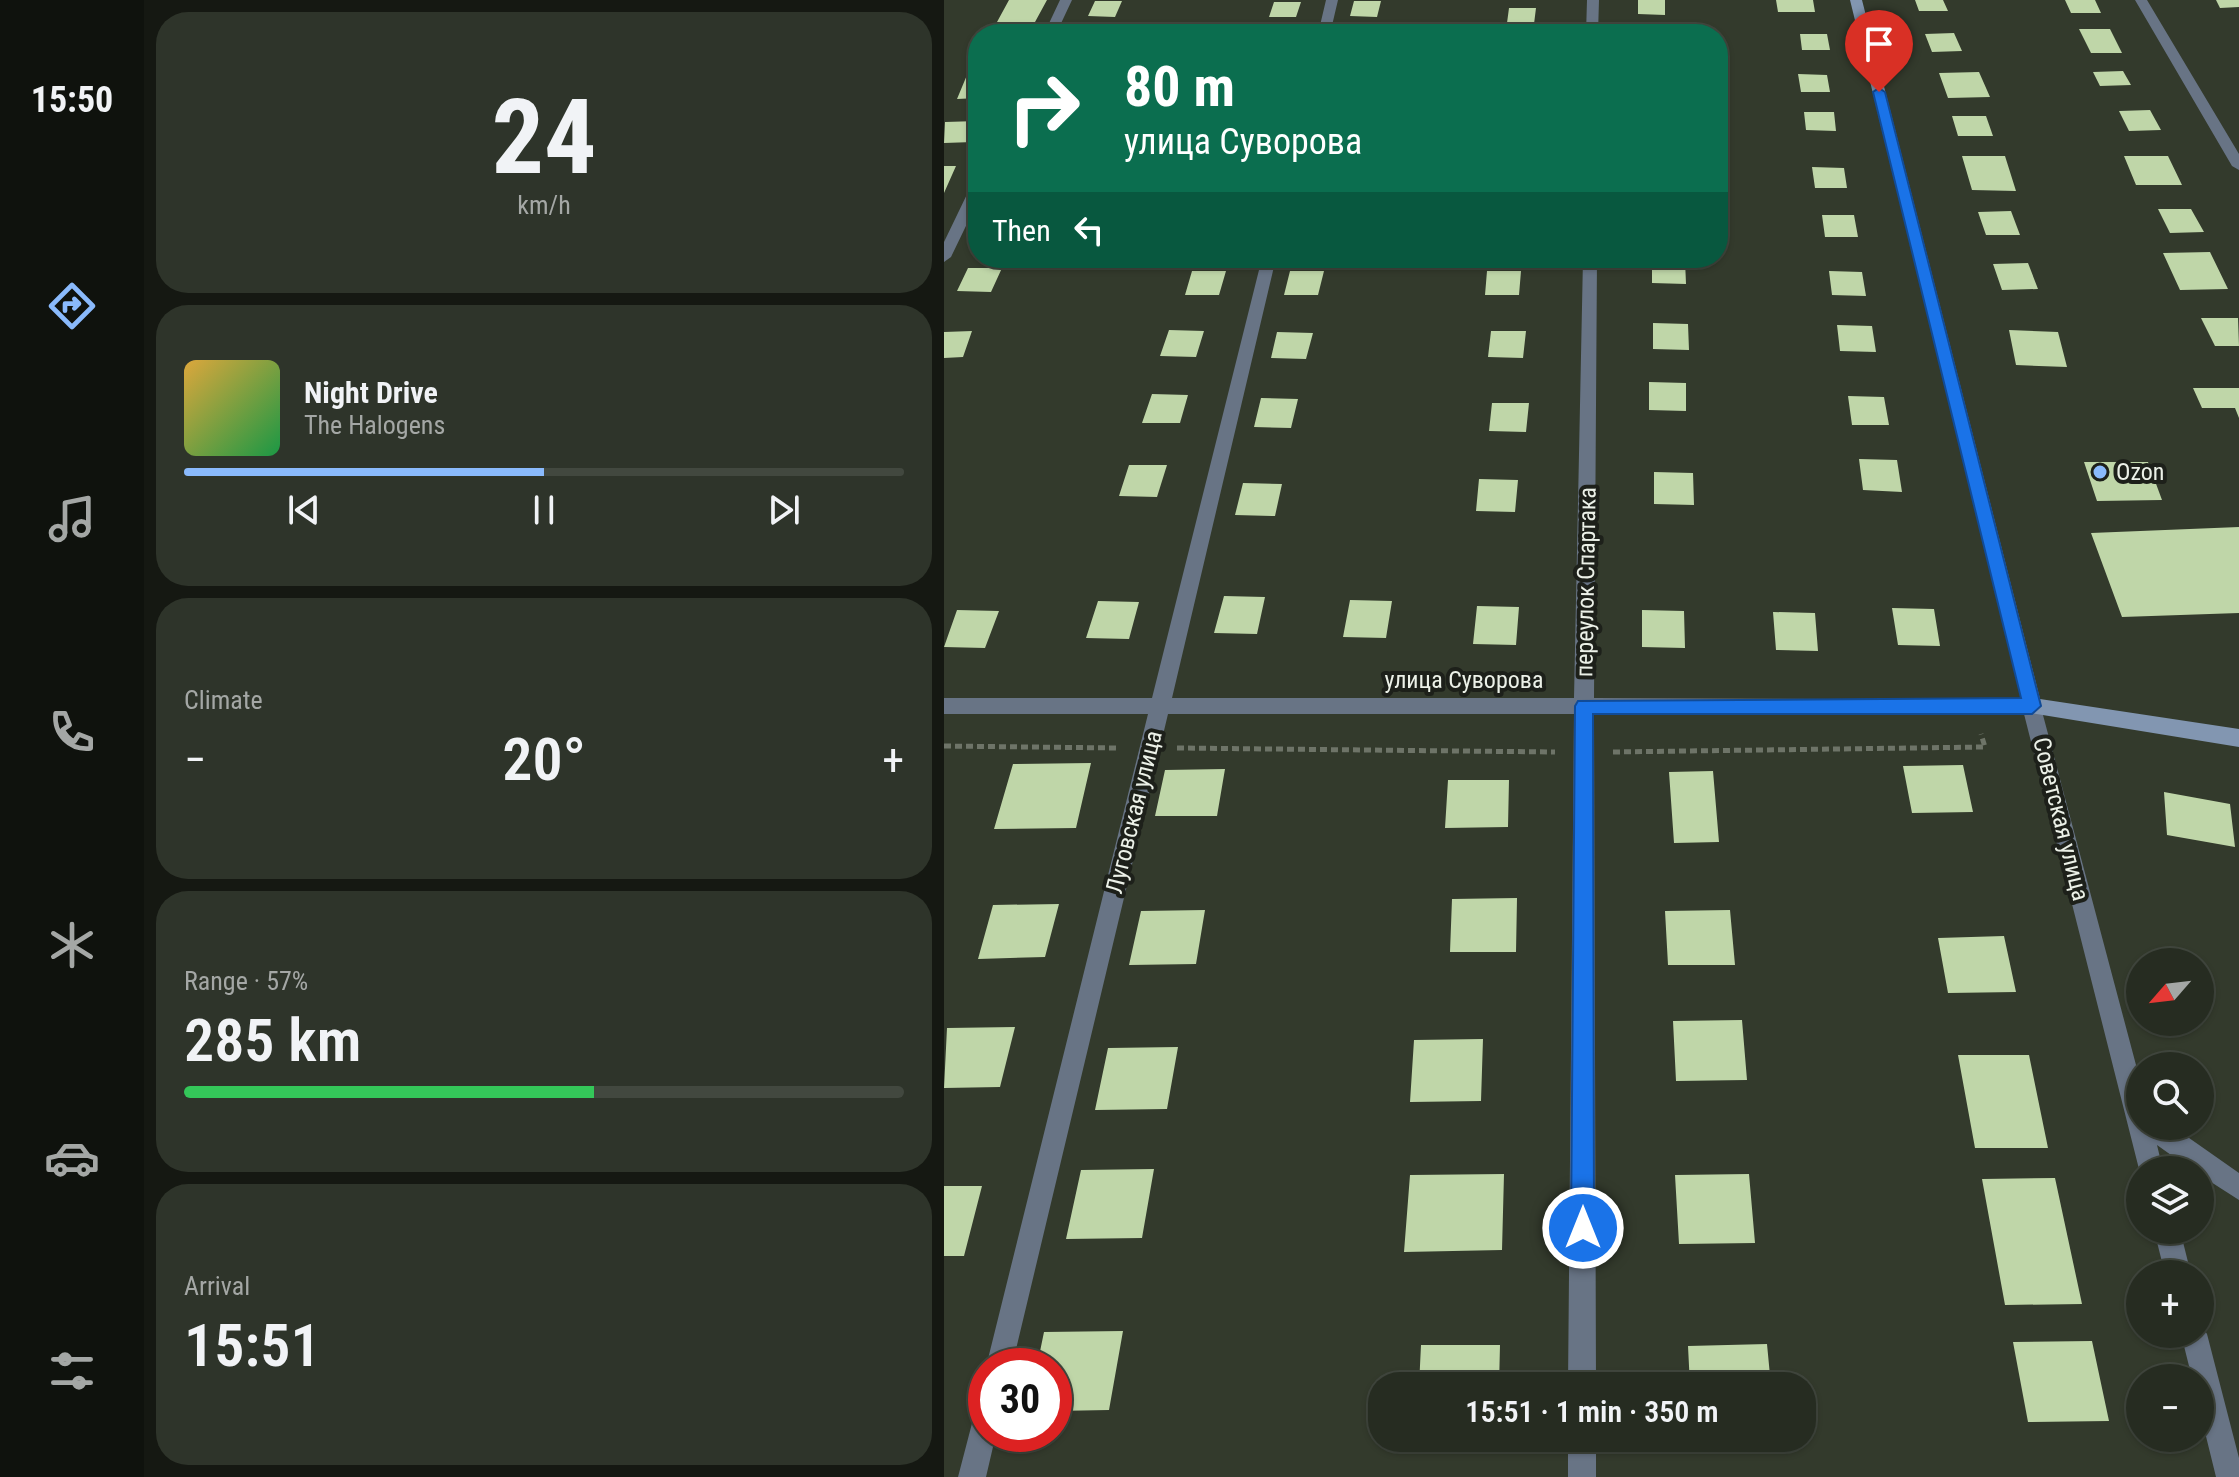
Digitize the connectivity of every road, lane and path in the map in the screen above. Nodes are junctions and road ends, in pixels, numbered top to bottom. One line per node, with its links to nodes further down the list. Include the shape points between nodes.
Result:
1 (1066, 0): 6 (street)
2 (1332, 0): 7 (street)
3 (1593, 0): 8 (street)
4 (1856, 0): 17 (street, Советская улица)
5 (2141, 0): 9 (street)
6 (1055, 24)
7 (1326, 24)
8 (1592, 24)
9 (2238, 163)
10 (968, 207): 11 (street)
11 (944, 257)
12 (1267, 268): 15 (street, Луговская улица)
13 (1590, 268): 16 (street, переулок Спартака)
14 (944, 706): 15 (street, улица Суворова)
15 (1160, 706): 16 (street, улица Суворова); 21 (street, Луговская улица)
16 (1584, 706): 17 (street, улица Суворова); 22 (street, переулок Спартака)
17 (2032, 706): 18 (street); 23 (street, Советская улица)
18 (2239, 738)
19 (944, 746): 21 (path)
20 (1985, 747): 22 (path)
21 (1150, 748): 22 (path); 26 (street, Луговская улица)
22 (1584, 752): 28 (street, переулок Спартака)
23 (2126, 1061)
24 (2168, 1140): 25 (street)
25 (2239, 1188)
26 (1003, 1348)
27 (2198, 1348): 33 (street)
28 (1582, 1372)
29 (978, 1452): 31 (street)
30 (1582, 1452): 32 (street)
31 (972, 1477)
32 (1582, 1477)
33 (2230, 1477)

